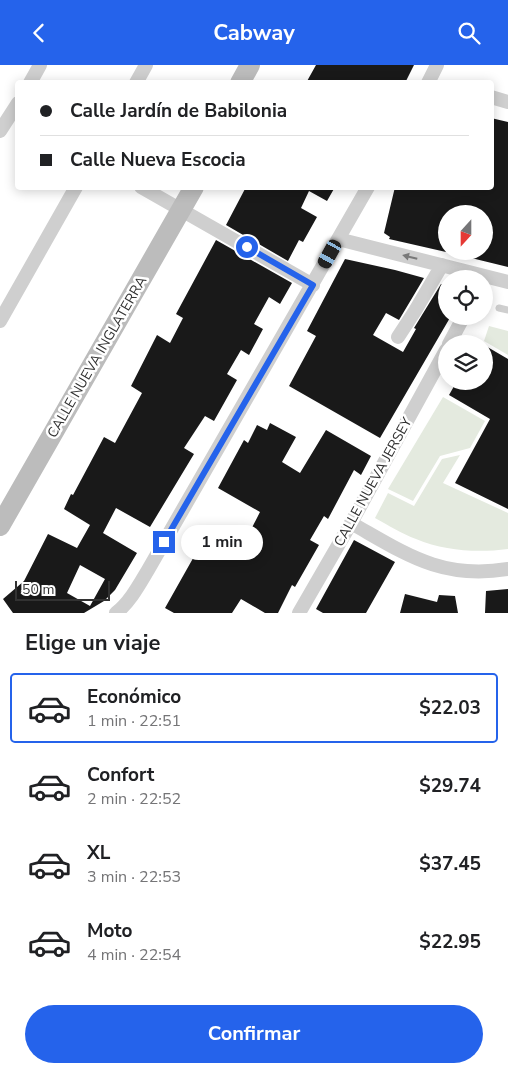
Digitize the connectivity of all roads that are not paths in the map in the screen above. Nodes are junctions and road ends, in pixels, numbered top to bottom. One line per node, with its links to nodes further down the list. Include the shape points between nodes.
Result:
1 (40, 65): 6 (street)
2 (146, 65): 7 (street)
3 (250, 65): 8 (street)
4 (263, 65): 9 (street)
5 (437, 65): 10 (street)
6 (32, 80)
7 (138, 80)
8 (242, 80)
9 (255, 80)
10 (431, 80)
11 (494, 98): 12 (street)
12 (508, 102)
13 (15, 112): 14 (street)
14 (0, 131)
15 (74, 190): 28 (street)
16 (149, 190): 19 (street)
17 (190, 190): 19 (street, CALLE NUEVA INGLATERRA)
18 (366, 190): 20 (street)
19 (177, 200): 25 (street); 31 (street, CALLE NUEVA INGLATERRA); 33 (street, CALLE NUEVA INGLATERRA)
20 (338, 239): 21 (street, one-way to 20); 25 (street)
21 (442, 265): 22 (street); 29 (street)
22 (457, 270)
23 (493, 280): 24 (street)
24 (508, 282)
25 (313, 285): 35 (street)
26 (499, 308): 27 (lane)
27 (508, 310)
28 (0, 321)
29 (398, 337)
30 (438, 365): 32 (street, CALLE NUEVA JERSEY)
31 (0, 501)
32 (351, 523): 34 (street, via 430,565 478,573); 36 (street, CALLE NUEVA JERSEY)
33 (0, 526)
34 (508, 569)
35 (124, 611)
36 (299, 613)

